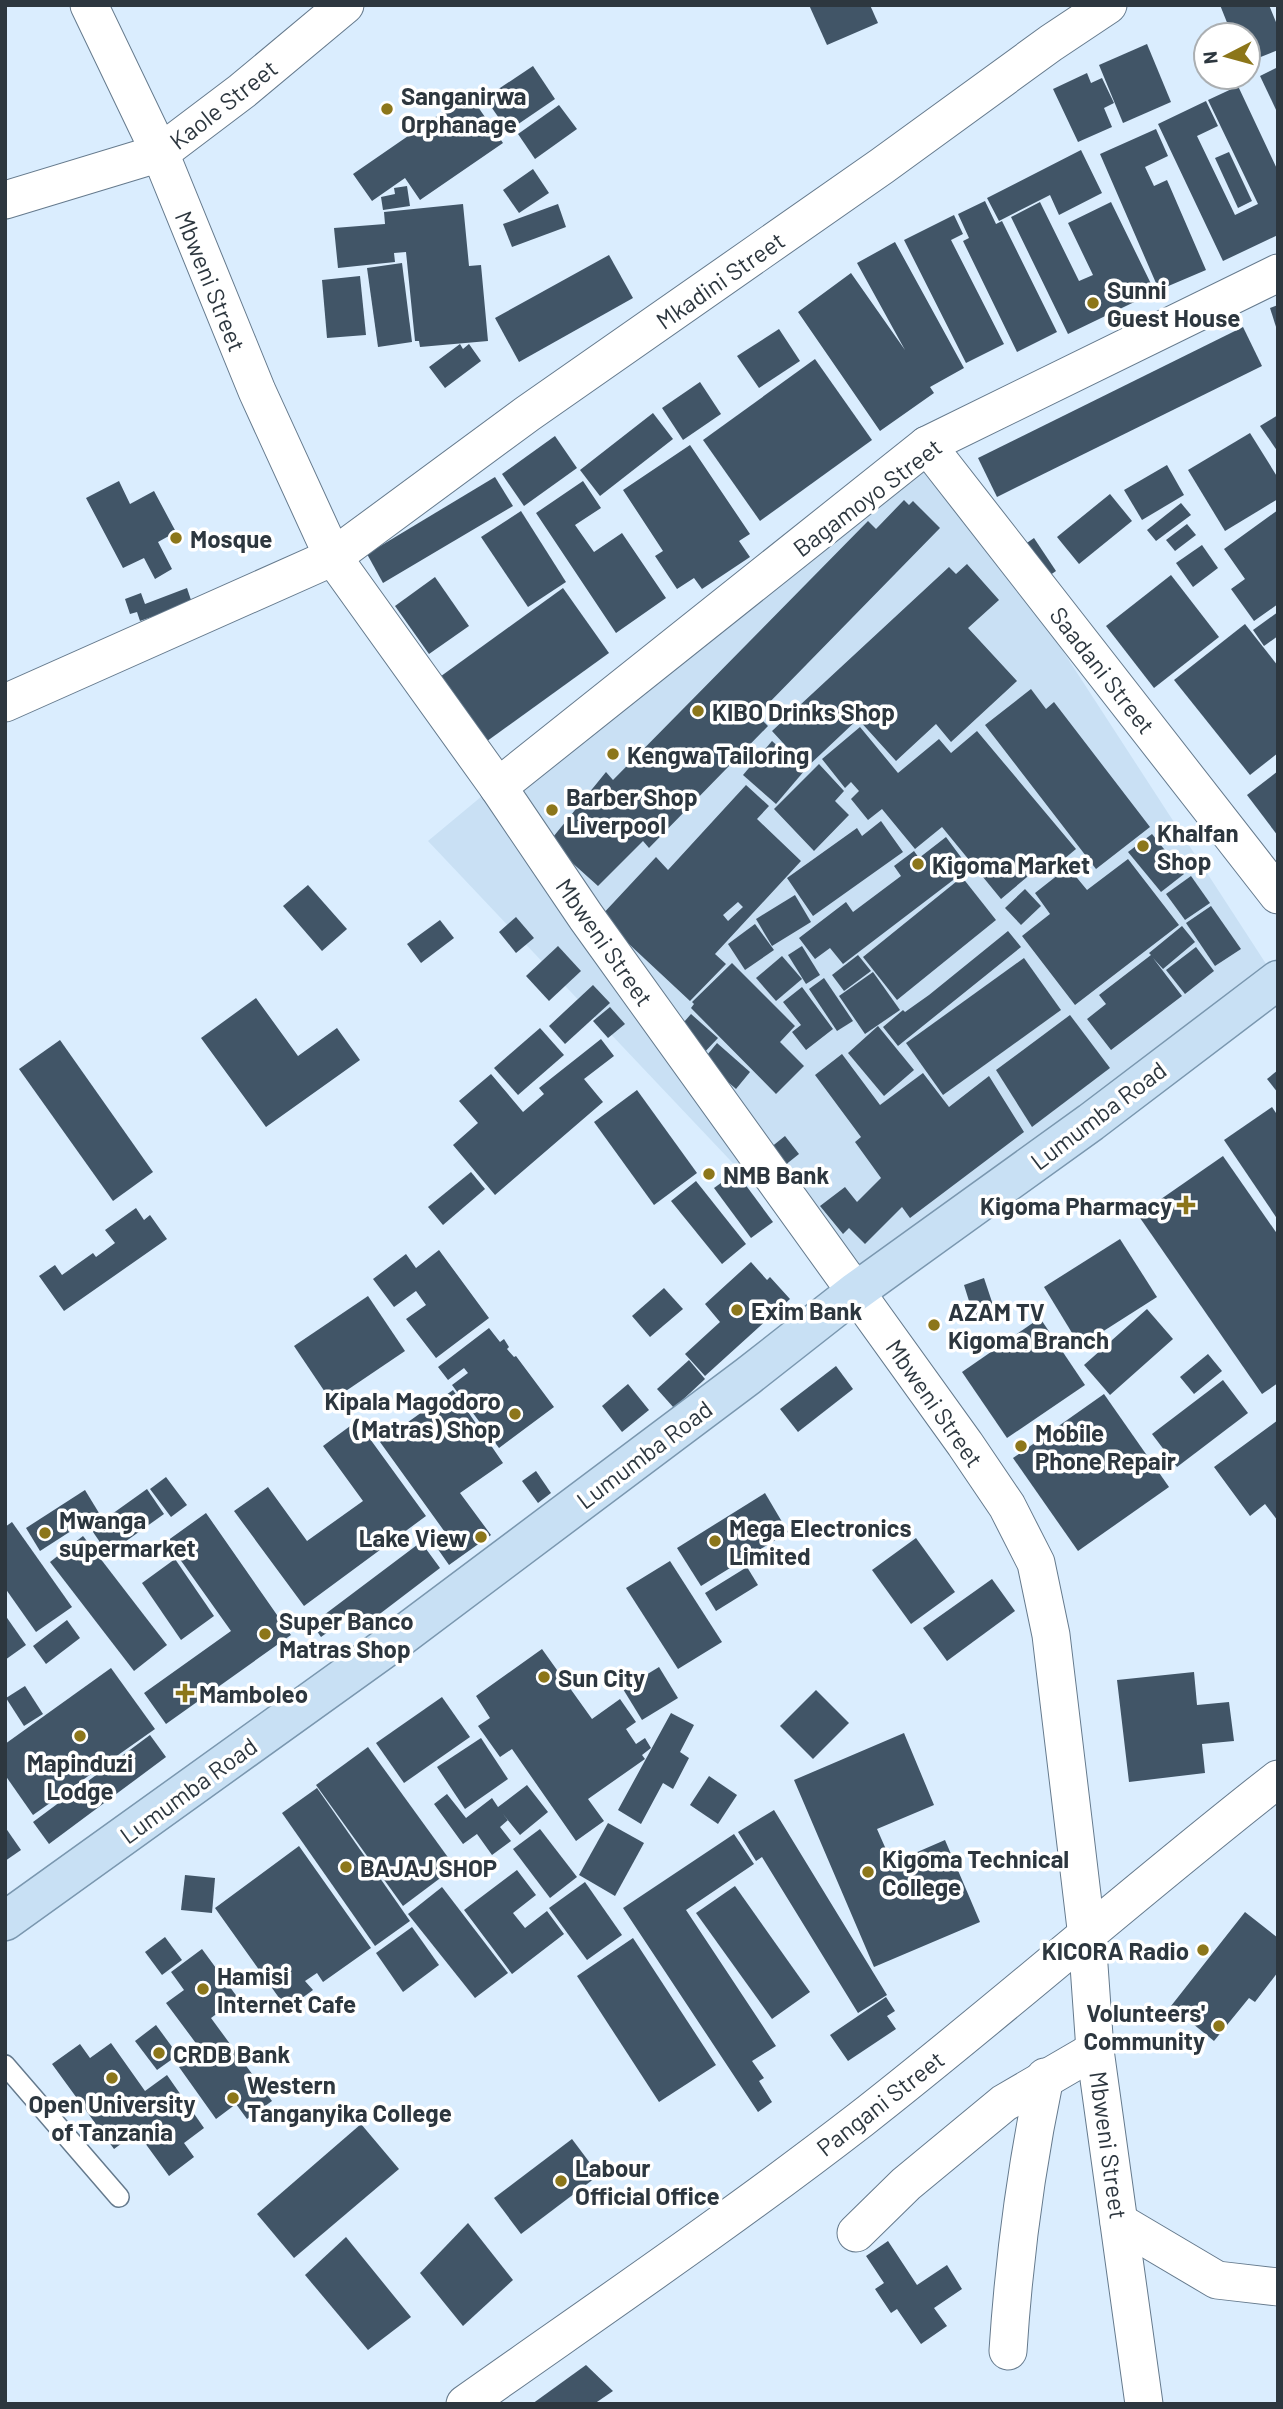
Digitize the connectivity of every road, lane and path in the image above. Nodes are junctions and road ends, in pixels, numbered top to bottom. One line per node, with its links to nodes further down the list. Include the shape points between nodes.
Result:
1 (89, 5): 4 (street, Mbweni Street)
2 (345, 5): 4 (street, Kaole Street)
3 (1108, 5): 8 (street, Mkadini Street, via 527,414)
4 (160, 153): 5 (street, Kaole Street); 8 (street, Mbweni Street, via 257,391)
5 (5, 200)
6 (1278, 273): 7 (street, Bagamoyo Street)
7 (928, 445): 10 (street, Bagamoyo Street); 11 (street, Saadani Street)
8 (334, 557): 9 (street); 10 (street, Mbweni Street)
9 (5, 703)
10 (498, 788): 13 (street, Mbweni Street)
11 (1278, 895)
12 (1278, 980): 13 (main road, Lumumba Road)
13 (855, 1292): 15 (main road, Lumumba Road, via 400,1638); 16 (street, Mbweni Street, via 1007,1506 1036,1563 1051,1634)
14 (1278, 1780): 16 (street, Pangani Street)
15 (5, 1921)
16 (1087, 1937): 17 (street, Mbweni Street); 25 (street, Pangani Street, via 726,2221)
17 (1096, 2050): 19 (street); 21 (street, Mbweni Street)
18 (5, 2065): 20 (lane)
19 (1045, 2077): 22 (street, via 955,2141); 24 (street, via 1019,2226)
20 (119, 2197)
21 (1119, 2222): 23 (street, via 1217,2280); 26 (street, Mbweni Street)
22 (856, 2233)
23 (1278, 2287)
24 (1008, 2351)
25 (465, 2404)
26 (1144, 2404)

